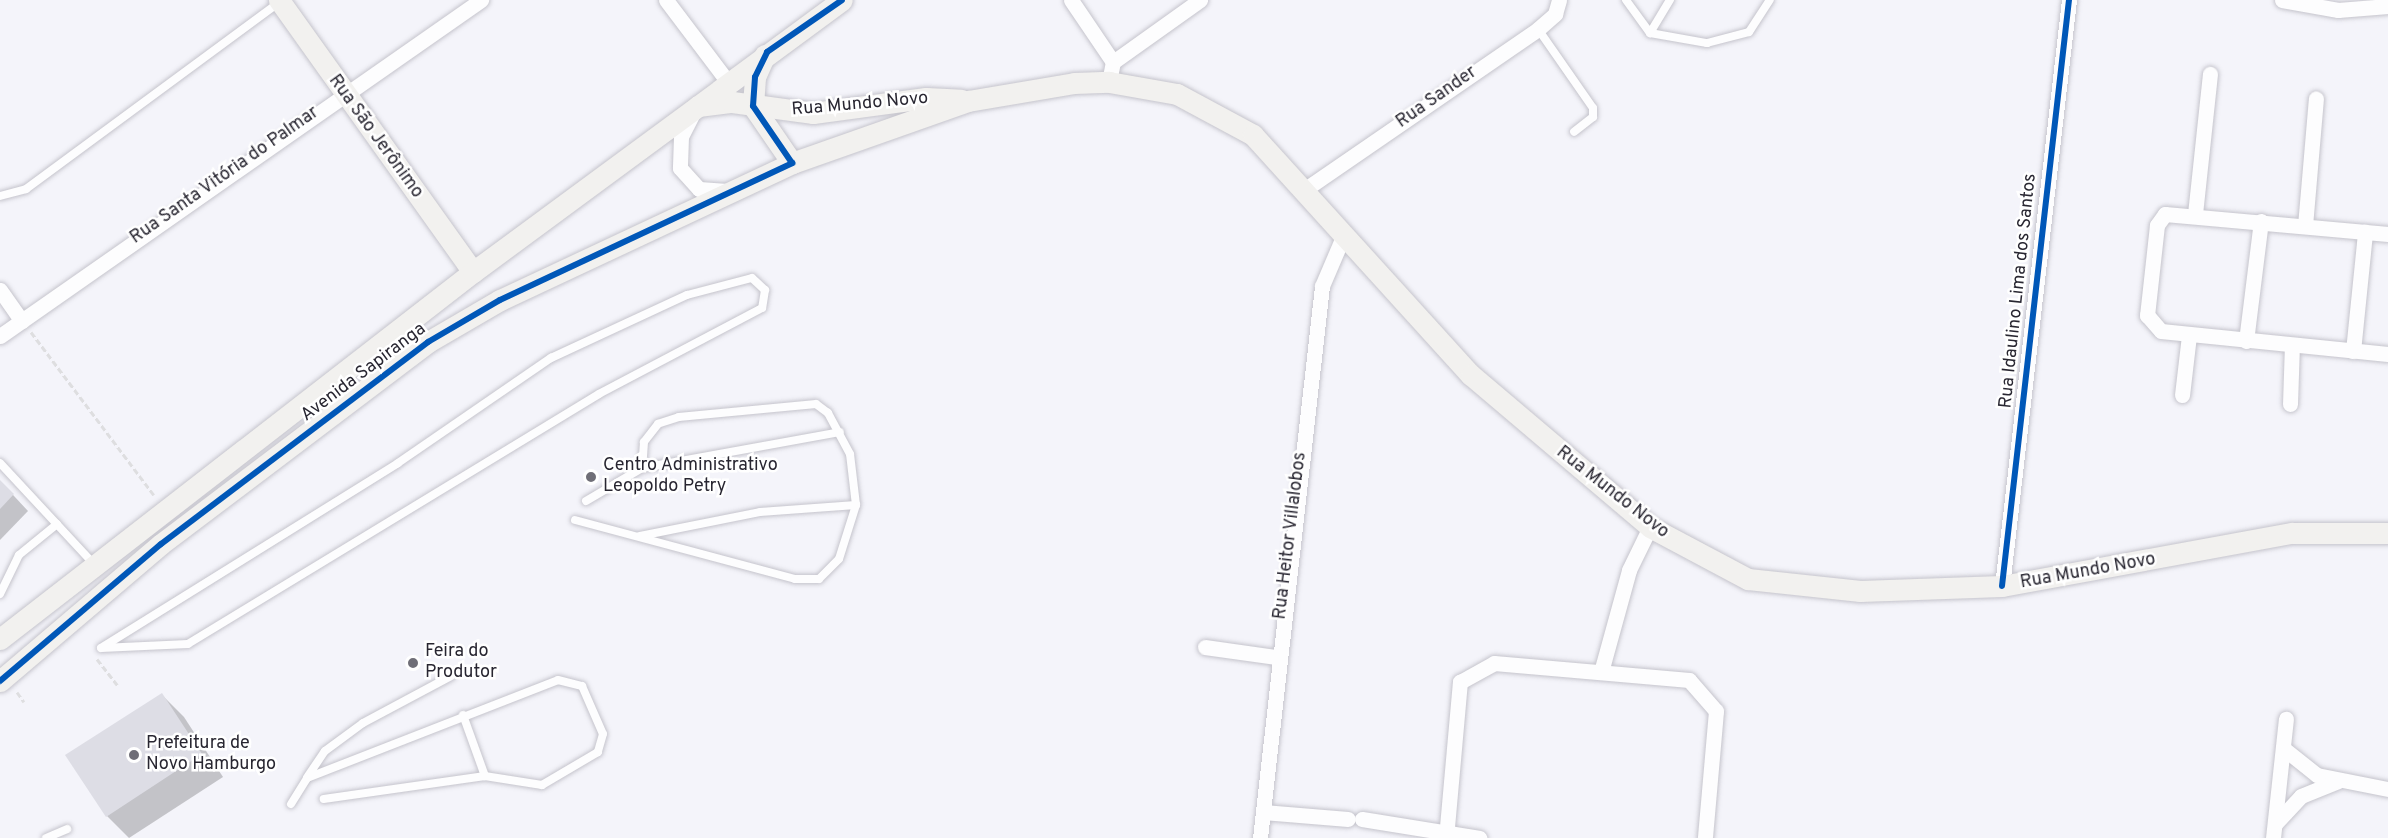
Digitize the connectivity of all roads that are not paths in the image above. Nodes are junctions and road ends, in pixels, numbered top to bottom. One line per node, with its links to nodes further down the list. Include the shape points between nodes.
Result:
1 (482, 0): 20 (street, Rua Santa Vitória do Palmar)
2 (666, 0): 19 (street)
3 (842, 0): 16 (main road, Avenida Sapiranga)
4 (1071, 0): 17 (street)
5 (1200, 0): 17 (street)
6 (1559, 0): 14 (street, Rua Sander, via 1555,14)
7 (1626, 0): 15 (lane)
8 (1670, 0): 15 (lane)
9 (1770, 0): 15 (lane, via 1749,32 1707,43)
10 (2069, 0): 59 (street, Rua Idaulino Lima dos Santos)
11 (2282, 0): 13 (street, via 2338,10)
12 (280, 1): 20 (main road, Rua São Jerônimo); 29 (lane, via 26,189)
13 (2388, 6)
14 (1538, 29): 25 (lane, via 1593,108 1593,117); 28 (street, Rua Sander)
15 (1650, 33)
16 (767, 52): 19 (main road, Avenida Sapiranga); 24 (main road, via 755,77)
17 (1111, 72): 22 (main road, Rua Mundo Novo); 28 (main road, Rua Mundo Novo, via 1177,94 1221,115 1253,135)
18 (2210, 74): 30 (street)
19 (728, 82): 23 (main road, Avenida Sapiranga)
20 (343, 92): 36 (main road, Rua São Jerônimo); 38 (street, Rua Santa Vitória do Palmar)
21 (2316, 98): 32 (street)
22 (968, 101): 24 (main road, Rua Mundo Novo, via 926,98 813,113); 26 (main road, Rua Mundo Novo)
23 (697, 106): 24 (main road, via 716,102); 27 (street, via 681,137 684,176 707,190); 36 (main road, Avenida Sapiranga)
24 (753, 106): 26 (main road)
25 (1574, 132)
26 (792, 163): 27 (main road, Avenida Sapiranga)
27 (746, 189): 66 (main road, Avenida Sapiranga, via 500,300 428,342 161,544)
28 (1304, 190): 35 (main road, Rua Mundo Novo)
29 (0, 196)
30 (2195, 214): 31 (street); 39 (street, via 2172,212 2160,218 2147,315 2153,327)
31 (2261, 221): 32 (street); 41 (street)
32 (2305, 226): 33 (street)
33 (2365, 232): 34 (street); 43 (street)
34 (2388, 234)
35 (1342, 239): 55 (main road, Rua Mundo Novo, via 1471,375); 63 (street, Rua Heitor Villalobos, via 1329,257 1322,286)
36 (473, 272): 58 (main road, Avenida Sapiranga)
37 (0, 290): 38 (street)
38 (22, 321): 40 (street, Rua Santa Vitória do Palmar)
39 (2189, 335): 41 (street); 46 (street)
40 (0, 336)
41 (2246, 341): 42 (street)
42 (2292, 345): 43 (street); 47 (street)
43 (2353, 351): 44 (street)
44 (2388, 354)
45 (660, 361): 45 (lane, via 762,308 766,296 761,281 752,278 687,295 550,358 398,463 101,648 188,644)
46 (2182, 395)
47 (2290, 404)
48 (840, 432): 50 (lane); 50 (lane, via 816,404 679,417 658,424 644,442); 52 (lane, via 856,474)
49 (0, 463): 54 (lane)
50 (642, 468): 51 (lane)
51 (586, 501)
52 (856, 505): 57 (lane, via 760,512); 57 (lane, via 838,559 819,579 795,579)
53 (575, 520): 57 (lane)
54 (57, 524): 58 (lane); 60 (lane, via 19,555)
55 (1650, 527): 59 (main road, Rua Mundo Novo, via 1704,560 1766,584 1860,591); 64 (street, via 1629,570)
56 (2388, 533): 59 (main road, Rua Mundo Novo, via 2292,533)
57 (639, 537)
58 (94, 564): 61 (main road, Avenida Sapiranga)
59 (2002, 586)
60 (0, 594)
61 (1, 635)
62 (1205, 647): 63 (street)
63 (1276, 657): 76 (street, Rua Heitor Villalobos)
64 (1601, 672): 79 (street, via 1494,663 1460,682); 83 (street, via 1689,680 1716,711)
65 (451, 676): 71 (lane, via 363,723 325,751)
66 (0, 681)
67 (463, 715): 70 (lane); 70 (lane, via 570,679 582,686 603,734 598,752 542,785); 71 (lane)
68 (2286, 719): 69 (street)
69 (2283, 748): 72 (street, via 2307,770); 78 (street)
70 (485, 776): 74 (lane)
71 (307, 778): 75 (lane)
72 (2338, 781): 73 (street); 78 (street, via 2301,796)
73 (2388, 789)
74 (324, 799)
75 (291, 804)
76 (1263, 812): 79 (street, via 1355,819); 81 (street, Rua Heitor Villalobos)
77 (67, 829): 80 (lane)
78 (2273, 832)
79 (1447, 836): 82 (street)
80 (46, 838)
81 (1260, 838)
82 (1479, 838)
83 (1705, 838)

